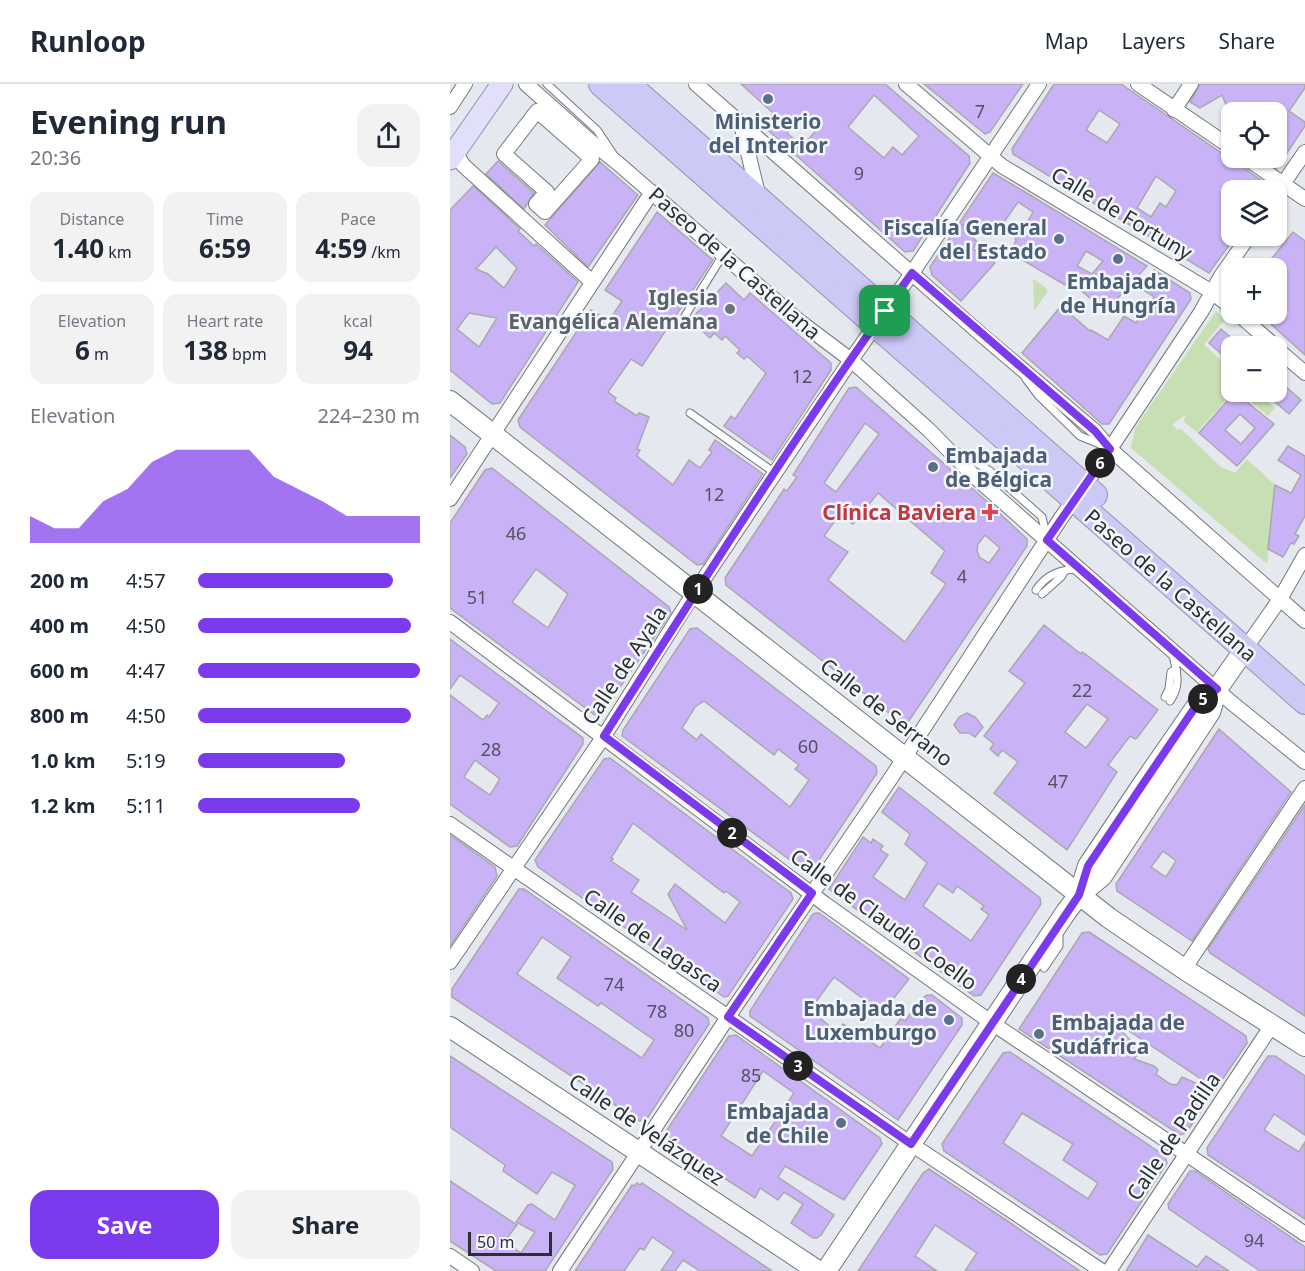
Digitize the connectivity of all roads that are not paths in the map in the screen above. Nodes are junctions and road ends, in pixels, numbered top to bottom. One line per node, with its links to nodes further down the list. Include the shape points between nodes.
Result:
1 (465, 84): 13 (street)
2 (502, 84): 18 (main road)
3 (526, 84): 21 (street, Paseo de la Castellana)
4 (547, 84): 21 (lane, Paseo de la Castellana, via 597,130)
5 (601, 84): 36 (highway, Paseo de la Castellana)
6 (628, 84): 28 (highway, Paseo de la Castellana)
7 (696, 84): 12 (street)
8 (906, 84): 19 (street, Calle de Fortuny)
9 (1039, 84): 19 (street)
10 (1138, 84): 14 (street)
11 (1191, 84): 14 (street)
12 (712, 89): 15 (street)
13 (450, 107)
14 (1174, 110): 16 (street)
15 (741, 124): 28 (street); 31 (street)
16 (1221, 141)
17 (1305, 152): 24 (street)
18 (452, 156): 32 (street)
19 (991, 156): 31 (street); 33 (street, Calle de Fortuny)
20 (592, 159): 20 (street, via 537,111 504,154 547,192 536,204 545,212)
21 (620, 165): 25 (street, Paseo de la Castellana)
22 (1257, 168): 23 (street)
23 (1270, 180)
24 (1286, 180)
25 (652, 192): 30 (street, Paseo de la Castellana); 32 (street)
26 (1287, 192): 27 (street)
27 (1305, 199)
28 (760, 200): 36 (highway, Paseo de la Castellana)
29 (1242, 246): 33 (street)
30 (724, 254): 35 (lane); 40 (street, Paseo de la Castellana)
31 (912, 273): 36 (street); 45 (street, via 1089,426)
32 (592, 282): 44 (street)
33 (1212, 292): 34 (street, Calle de Fortuny); 45 (street)
34 (1221, 299)
35 (685, 316)
36 (880, 318): 40 (street); 47 (highway, Paseo de la Castellana)
37 (1250, 324): 38 (street)
38 (1263, 336)
39 (1287, 357): 41 (street)
40 (851, 360): 46 (street, Calle de Ayala); 49 (street, Paseo de la Castellana)
41 (1305, 373)
42 (450, 401): 44 (main road, Calle de Serrano)
43 (690, 413): 46 (lane)
44 (491, 434): 48 (street); 53 (main road, Calle de Serrano)
45 (1110, 449): 47 (street); 54 (street)
46 (775, 473): 53 (street, Calle de Ayala)
47 (1079, 492): 49 (street); 57 (highway, Paseo de la Castellana)
48 (450, 499)
49 (1047, 540): 51 (street, Paseo de la Castellana); 65 (street)
50 (1305, 555): 54 (street)
51 (1080, 568): 52 (lane, via 1064,572); 58 (street, Paseo de la Castellana)
52 (1039, 592)
53 (694, 594): 63 (street, Calle de Ayala); 65 (main road, Calle de Serrano)
54 (1280, 599): 55 (street); 57 (street)
55 (1305, 621)
56 (450, 622): 63 (street, Calle de Claudio Coello)
57 (1249, 643): 59 (highway, Paseo de la Castellana); 60 (main road); 62 (highway, Paseo de la Castellana)
58 (1171, 648): 60 (street, Paseo de la Castellana); 61 (lane, via 1176,669 1171,672)
59 (1305, 680)
60 (1217, 689): 64 (lane); 66 (street, Paseo de la Castellana); 67 (main road, via 1198,703); 73 (main road, via 1210,712 1102,876)
61 (1168, 699)
62 (1305, 702)
63 (604, 736): 71 (street, Calle de Ayala); 72 (street, Calle de Claudio Coello)
64 (1180, 743)
65 (905, 757): 72 (street); 73 (main road, Calle de Serrano)
66 (1305, 762)
67 (1145, 781): 69 (lane, via 1147,790); 73 (main road, via 1088,866)
68 (1305, 788): 77 (street)
69 (1140, 802)
70 (450, 824): 71 (street, Calle de Lagasca)
71 (514, 868): 75 (street, Calle de Ayala); 78 (street, Calle de Lagasca)
72 (812, 893): 78 (street); 79 (street, Calle de Claudio Coello)
73 (1079, 895): 74 (main road); 77 (main road, Calle de Serrano)
74 (1058, 924): 76 (lane, via 1059,946); 79 (main road)
75 (450, 962)
76 (1044, 968)
77 (1184, 969): 80 (main road, Calle de Serrano)
78 (728, 1017): 83 (street, Calle de Lagasca); 84 (street)
79 (992, 1023): 83 (main road); 85 (street, Calle de Claudio Coello)
80 (1272, 1025): 82 (main road, Calle de Serrano); 85 (street, Calle de Padilla)
81 (450, 1027): 84 (main road, Calle de Velázquez)
82 (1305, 1046)
83 (911, 1144): 91 (main road); 92 (street, Calle de Lagasca)
84 (639, 1152): 89 (street); 90 (main road, Calle de Velázquez)
85 (1186, 1155): 86 (street, Calle de Claudio Coello); 93 (street, Calle de Padilla)
86 (1305, 1234)
87 (450, 1256): 88 (street)
88 (472, 1271)
89 (560, 1271)
90 (818, 1271)
91 (826, 1271)
92 (1102, 1271)
93 (1109, 1271)

